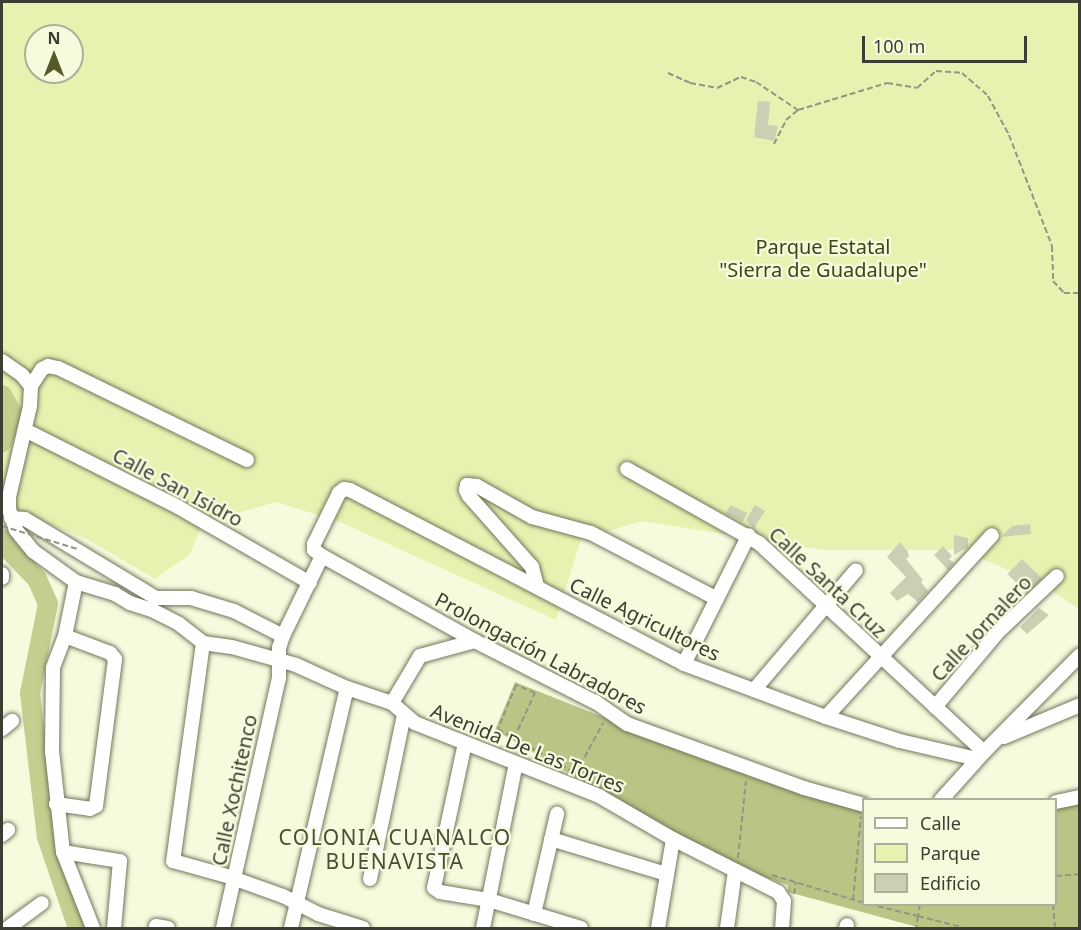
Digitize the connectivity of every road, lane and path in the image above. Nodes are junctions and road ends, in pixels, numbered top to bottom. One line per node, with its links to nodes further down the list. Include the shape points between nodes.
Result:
1 (668, 74): 2 (path, via 717,88 741,77 756,82)
2 (798, 110): 3 (path, via 786,120); 4 (path, via 887,83 918,88 936,71 962,73 988,96 1009,135 1052,246 1053,282 1064,293)
3 (774, 144)
4 (1080, 293)
5 (2, 361): 6 (street)
6 (30, 386): 7 (street); 8 (street, via 42,369 58,368)
7 (25, 430): 11 (street); 19 (street, Calle San Isidro, via 178,507)
8 (247, 460)
9 (627, 469): 12 (street, Calle Santa Cruz)
10 (344, 489): 15 (street, Calle Xochitenco, via 339,493); 20 (street, Calle Agricultores)
11 (6, 522): 14 (path, bridge); 14 (street, via 25,519); 18 (street, Avenida De Las Torres, via 33,551)
12 (749, 535): 21 (street); 23 (street, Calle Santa Cruz)
13 (992, 535): 29 (street)
14 (77, 549): 22 (street)
15 (318, 552): 19 (street, Calle Xochitenco); 26 (street, Prolongación Labradores)
16 (856, 570): 23 (street)
17 (1057, 576): 36 (street, Calle Jornalero, via 998,632)
18 (76, 582): 22 (street, Avenida De Las Torres, via 130,603); 24 (street)
19 (310, 583): 25 (street, Calle Xochitenco)
20 (537, 586): 21 (street, via 532,567 469,496 467,485 477,486 532,517 591,533); 31 (street, Calle Agricultores)
21 (717, 599): 31 (street)
22 (154, 604): 25 (street, via 191,598 234,611); 27 (street, Avenida De Las Torres)
23 (828, 604): 29 (street, Calle Santa Cruz); 33 (street)
24 (65, 636): 48 (street, via 56,657 51,695); 48 (street, via 110,652 115,659 96,804 90,809)
25 (283, 636): 30 (street, Calle Xochitenco)
26 (475, 641): 34 (street, via 420,656); 49 (street, Prolongación Labradores, via 595,702 627,724)
27 (203, 643): 30 (street, Avenida De Las Torres); 61 (street, via 173,858 176,863)
28 (1080, 655): 42 (street)
29 (880, 658): 36 (street, Calle Santa Cruz); 38 (street)
30 (279, 660): 32 (street, Avenida De Las Torres); 61 (street, Calle Xochitenco, via 279,678)
31 (684, 664): 33 (street, Calle Agricultores)
32 (346, 687): 34 (street, Avenida De Las Torres); 66 (street)
33 (754, 690): 38 (street, Calle Agricultores)
34 (392, 703): 37 (street, Avenida De Las Torres)
35 (1080, 705): 42 (street)
36 (935, 707): 42 (street, Calle Santa Cruz)
37 (404, 715): 41 (street, Avenida De Las Torres); 62 (street)
38 (826, 717): 42 (street, Calle Agricultores, via 900,741)
39 (604, 722): 40 (path, via 576,773)
40 (514, 738): 40 (path, via 498,729 516,685 535,693)
41 (465, 743): 43 (street, Avenida De Las Torres); 63 (street, via 434,888)
42 (985, 751): 46 (street)
43 (516, 763): 54 (street, Avenida De Las Torres, via 599,796); 63 (street)
44 (746, 776): 56 (path)
45 (1080, 797): 47 (street)
46 (943, 798)
47 (1057, 802)
48 (56, 804): 55 (street)
49 (862, 809): 51 (path)
50 (557, 814): 53 (street)
51 (859, 836): 52 (path); 64 (path)
52 (862, 837)
53 (551, 839): 58 (street); 71 (street)
54 (673, 839): 56 (street, Avenida De Las Torres); 58 (street)
55 (63, 852): 74 (street); 75 (street, via 120,861)
56 (736, 868): 82 (street); 83 (street, Avenida De Las Torres, via 782,896)
57 (766, 873): 64 (path)
58 (666, 874): 81 (street)
59 (1080, 874): 60 (path)
60 (1057, 876)
61 (235, 878): 66 (street); 76 (street, Calle Xochitenco)
62 (370, 879)
63 (489, 900): 71 (street); 79 (street)
64 (853, 901): 67 (path)
65 (42, 903): 73 (street)
66 (296, 903): 77 (street); 78 (street)
67 (862, 903)
68 (877, 906): 72 (path)
69 (920, 906): 72 (path)
70 (1053, 906): 86 (path)
71 (534, 914): 80 (street)
72 (918, 916): 84 (path); 85 (path)
73 (8, 928)
74 (93, 928)
75 (114, 928)
76 (223, 928)
77 (291, 928)
78 (363, 928)
79 (483, 928)
80 (581, 928)
81 (658, 928)
82 (726, 928)
83 (782, 928)
84 (916, 928)
85 (965, 928)
86 (1055, 928)

